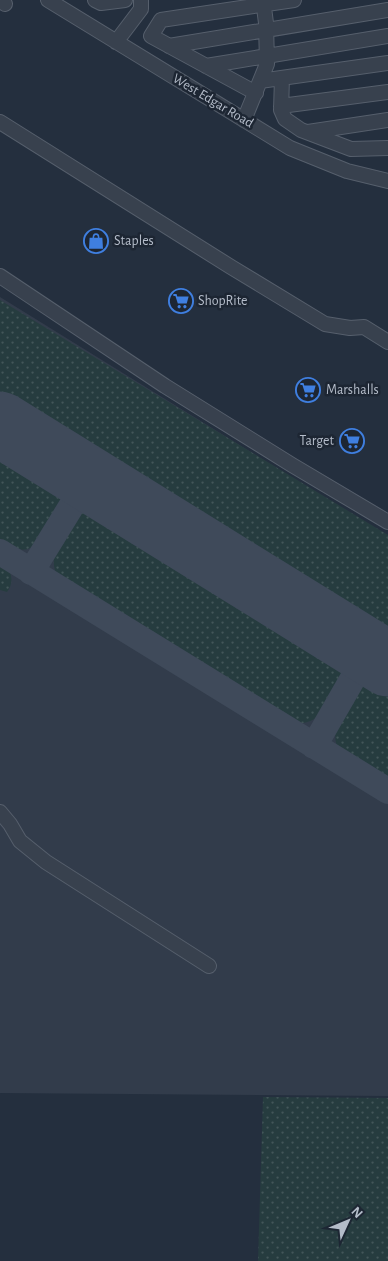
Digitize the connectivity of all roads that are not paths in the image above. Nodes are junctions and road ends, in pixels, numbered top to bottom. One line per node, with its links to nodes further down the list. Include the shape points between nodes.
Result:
1 (48, 0): 12 (lane, West Edgar Road)
2 (95, 0): 3 (lane, via 101,3)
3 (125, 0)
4 (141, 0): 8 (lane, via 141,9)
5 (294, 0): 6 (lane)
6 (264, 3): 9 (lane); 10 (lane, via 161,20)
7 (388, 10): 9 (lane)
8 (131, 22): 10 (lane); 12 (lane)
9 (267, 30): 13 (lane); 14 (lane)
10 (151, 36): 13 (lane)
11 (388, 36): 14 (lane)
12 (116, 42): 21 (lane, West Edgar Road)
13 (169, 46): 16 (lane)
14 (267, 55): 16 (lane); 18 (lane, via 268,64)
15 (388, 63): 17 (lane)
16 (206, 66): 18 (lane)
17 (282, 78): 18 (lane); 20 (lane)
18 (258, 87): 21 (lane)
19 (388, 92): 20 (lane)
20 (281, 106): 24 (lane, via 284,119)
21 (244, 120): 26 (lane, West Edgar Road, via 313,158)
22 (388, 120): 24 (lane)
23 (0, 122): 28 (lane, via 325,324 364,327)
24 (307, 132): 25 (lane, via 351,149)
25 (388, 148)
26 (388, 181)
27 (0, 276): 29 (lane, via 174,391)
28 (388, 342)
29 (388, 522)
30 (0, 812): 31 (lane, via 20,842 46,862)
31 (209, 966)

